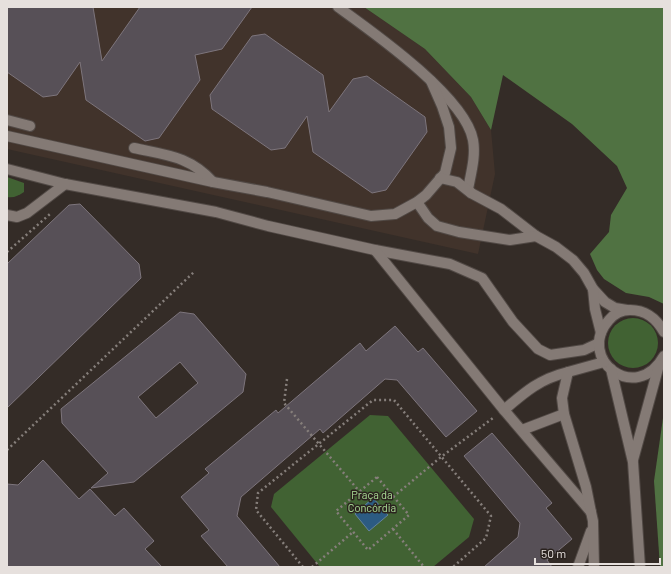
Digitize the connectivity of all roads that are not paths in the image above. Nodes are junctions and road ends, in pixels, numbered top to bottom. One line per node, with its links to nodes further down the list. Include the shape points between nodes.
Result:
1 (338, 7): 2 (street, via 396,50)
2 (431, 81): 8 (street, via 449,127 451,148 445,173); 11 (street, via 464,117 470,128 474,142 468,189)
3 (7, 120): 4 (street)
4 (30, 126)
5 (7, 136): 9 (street)
6 (134, 148): 9 (street, via 178,157 195,165)
7 (7, 169): 10 (street)
8 (440, 178): 11 (street, via 457,182); 12 (street)
9 (213, 182): 12 (street, via 371,216 395,214)
10 (65, 184): 13 (street, via 27,213 17,218); 15 (street, via 216,212)
11 (471, 193): 14 (street, via 501,209)
12 (417, 202): 14 (street, via 437,226 510,240)
13 (7, 215)
14 (536, 236): 16 (street, via 573,260)
15 (375, 250): 19 (street, via 450,264 482,278 513,322 538,349 550,355 584,350); 24 (street)
16 (593, 289): 17 (street, via 615,308); 19 (street)
17 (628, 310): 18 (street, via 650,314); 19 (street, via 611,318)
18 (664, 332)
19 (600, 338): 22 (street, via 600,353)
20 (664, 356): 21 (street)
21 (659, 365): 22 (street, via 651,372 630,377 620,375); 27 (street)
22 (608, 366): 23 (street); 27 (street)
23 (568, 372): 24 (street, via 543,380); 25 (street, via 562,398)
24 (504, 410): 26 (street)
25 (564, 414): 26 (street); 28 (street)
26 (522, 430): 28 (street)
27 (633, 462): 32 (street)
28 (591, 512): 29 (street)
29 (593, 527): 30 (street); 31 (street)
30 (578, 567)
31 (594, 567)
32 (640, 567)

